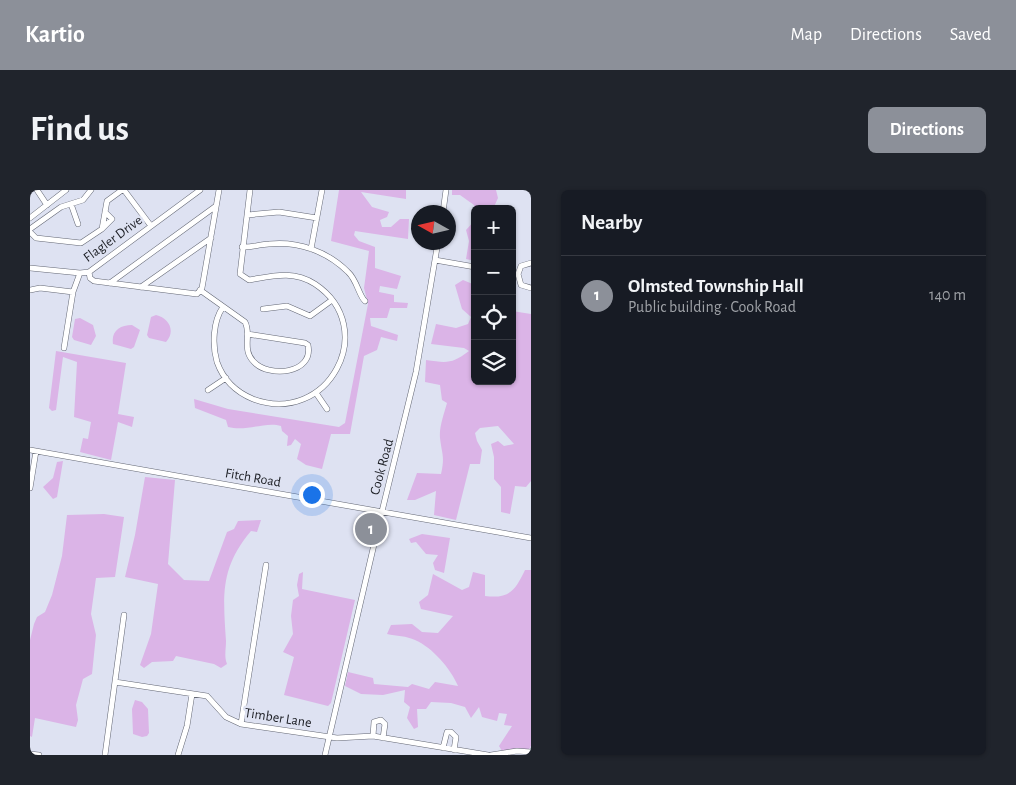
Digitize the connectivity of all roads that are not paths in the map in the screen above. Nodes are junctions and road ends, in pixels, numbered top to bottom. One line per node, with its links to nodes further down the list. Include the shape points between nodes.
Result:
1 (37, 190): 11 (street)
2 (66, 190): 11 (street)
3 (91, 190): 10 (street, via 83,200)
4 (123, 190): 18 (street); 19 (street, via 109,198 102,229 78,244 36,238)
5 (200, 190): 18 (street, Flagler Drive)
6 (219, 190): 13 (street)
7 (250, 190): 14 (street)
8 (322, 190): 16 (street)
9 (446, 190): 12 (street)
10 (71, 204): 17 (street); 19 (street, via 61,207)
11 (47, 205): 15 (street)
12 (443, 205)
13 (216, 206): 20 (street); 32 (street)
14 (247, 215): 16 (street, via 279,212); 21 (street)
15 (30, 218)
16 (317, 218): 22 (street)
17 (78, 224)
18 (151, 226): 28 (street, Flagler Drive)
19 (30, 231)
20 (211, 238): 33 (street); 36 (street)
21 (242, 247): 22 (street, via 281,243); 38 (street, via 239,269 244,279 278,274 297,276 316,285)
22 (311, 248): 39 (street, via 349,273)
23 (437, 250): 24 (street, Cook Road)
24 (435, 260): 26 (street); 50 (street, Cook Road, via 416,372)
25 (531, 263): 29 (street)
26 (471, 266)
27 (30, 268): 30 (street, Flagler Drive)
28 (89, 272): 30 (street, Flagler Drive); 32 (street, via 91,280)
29 (516, 272)
30 (80, 274): 37 (street)
31 (516, 275): 34 (street, via 521,285)
32 (110, 283): 33 (street)
33 (141, 287): 36 (street, via 190,295)
34 (531, 288)
35 (30, 290): 37 (street)
36 (200, 290): 40 (street)
37 (73, 292): 43 (street)
38 (332, 300): 41 (street, via 310,316 287,306); 46 (street, via 343,326 344,350 334,374)
39 (365, 301)
40 (224, 307): 42 (street, via 245,322); 44 (street, via 217,317 214,348)
41 (262, 309)
42 (247, 334): 42 (street, via 246,349 251,360 270,371 285,372 300,365 308,354 308,345)
43 (64, 348)
44 (226, 378): 45 (street); 46 (street, via 243,394 265,402 288,403)
45 (208, 390)
46 (316, 393): 47 (street)
47 (327, 409)
48 (33, 451): 49 (street); 50 (street, Fitch Road)
49 (30, 488)
50 (381, 512): 51 (street, Fitch Road); 58 (street, Cook Road)
51 (531, 538)
52 (266, 565): 56 (street)
53 (124, 615): 54 (street)
54 (115, 682): 55 (street, Timber Lane); 65 (street)
55 (192, 694): 56 (street, Timber Lane, via 207,696 226,717); 66 (street)
56 (241, 724): 58 (street, Timber Lane)
57 (373, 736): 58 (street, Timber Lane); 59 (street, Timber Lane); 59 (street, via 374,722 381,720 384,724)
58 (329, 737): 67 (street, Cook Road)
59 (383, 738): 60 (street, Timber Lane)
60 (443, 748): 61 (street, Timber Lane); 61 (street, via 444,736 451,732 456,737)
61 (454, 750): 68 (street, Timber Lane)
62 (531, 752): 68 (street, Timber Lane, via 517,750)
63 (30, 754): 64 (street)
64 (39, 755)
65 (105, 755)
66 (178, 755)
67 (325, 755)
68 (489, 755)

